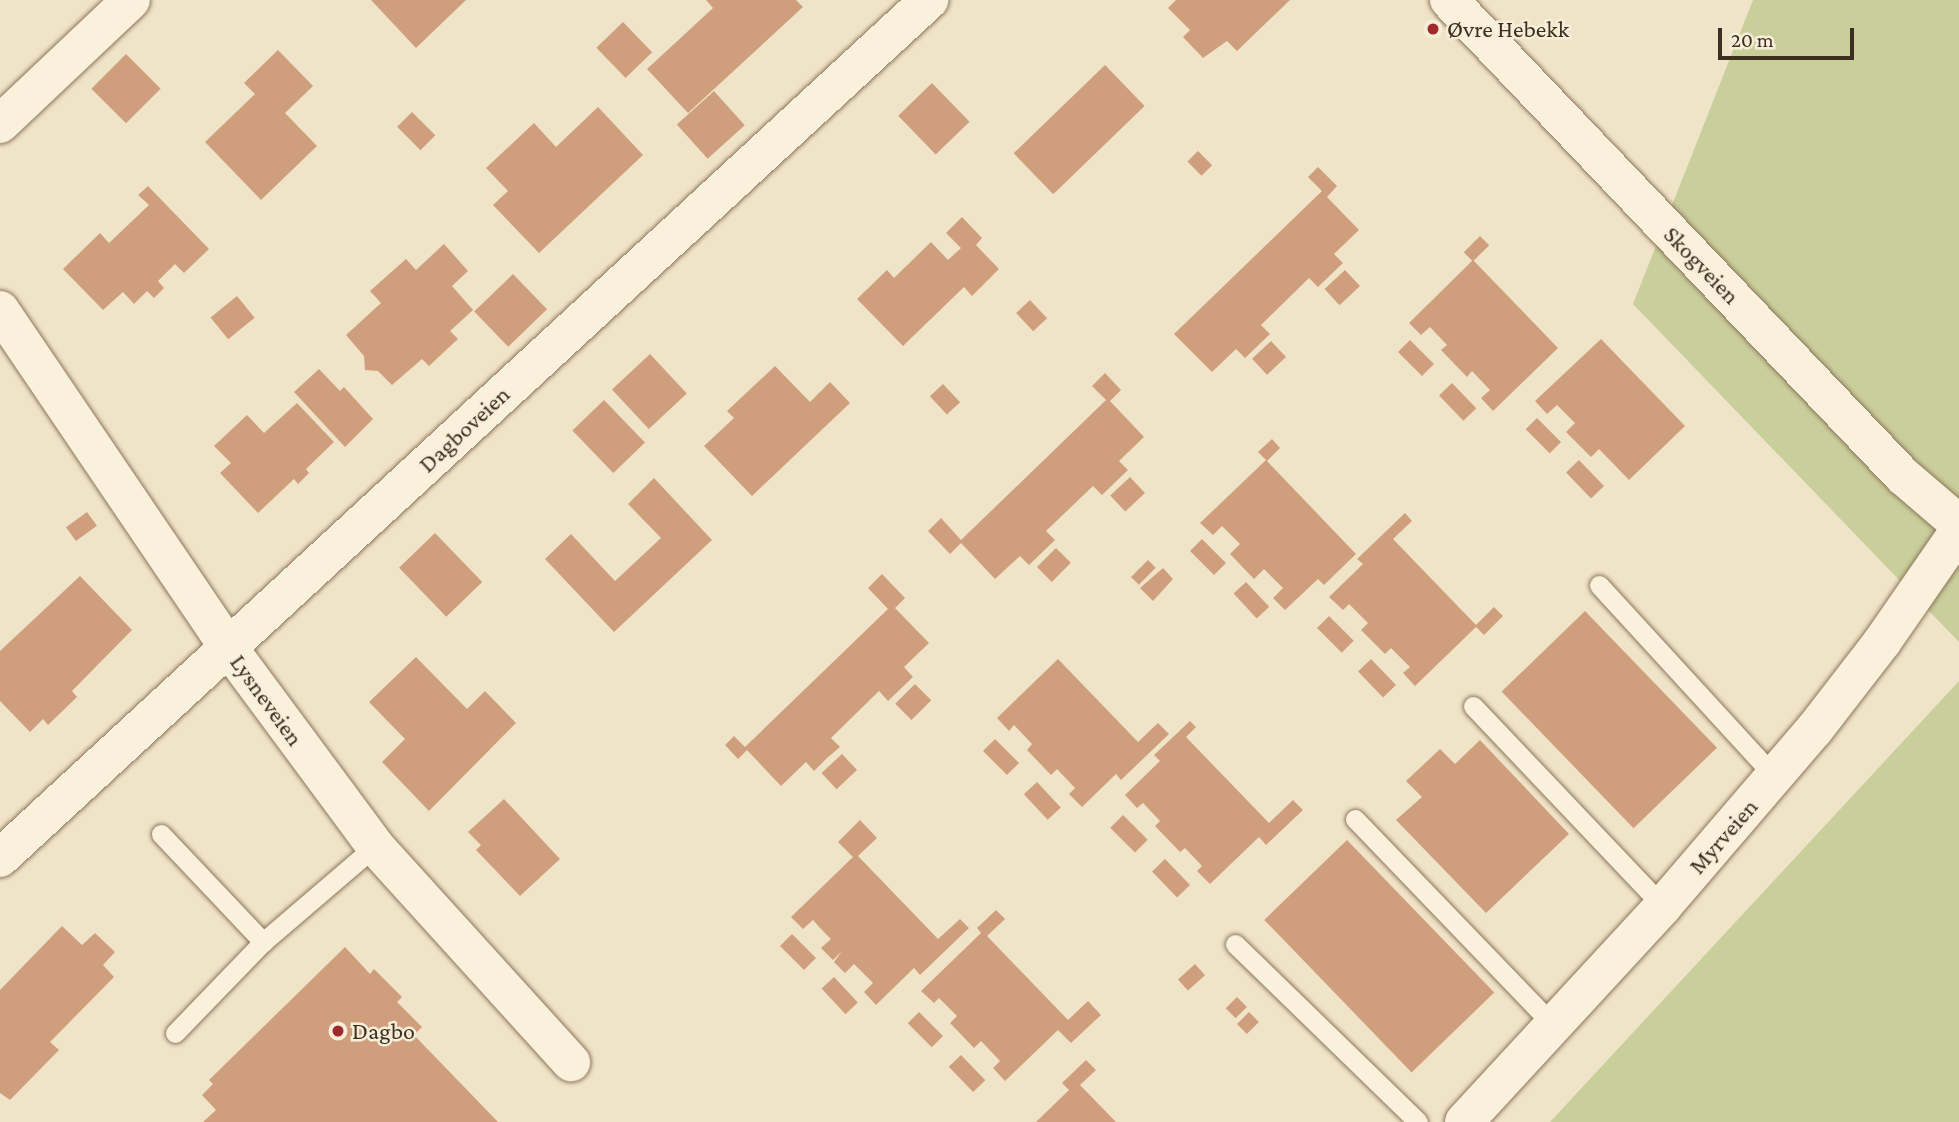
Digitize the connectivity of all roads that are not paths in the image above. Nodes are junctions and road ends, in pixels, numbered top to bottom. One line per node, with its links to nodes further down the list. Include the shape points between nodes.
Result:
1 (131, 0): 4 (street)
2 (929, 0): 9 (street, Dagboveien)
3 (1449, 0): 6 (street, Skogveien, via 1903,476)
4 (0, 124)
5 (0, 310): 9 (street, Lysneveien)
6 (1959, 524)
7 (1959, 531): 11 (street, Myrveien, via 1882,642)
8 (1598, 585): 11 (lane)
9 (228, 647): 14 (street, Lysneveien); 15 (street, Dagboveien)
10 (1472, 706): 16 (lane)
11 (1774, 776): 16 (street, Myrveien)
12 (1355, 819): 19 (lane)
13 (161, 834): 17 (lane)
14 (375, 846): 17 (lane); 21 (street, Lysneveien)
15 (0, 858)
16 (1663, 906): 19 (street, Myrveien)
17 (264, 942): 20 (lane)
18 (1235, 944): 22 (lane)
19 (1553, 1026): 23 (street, Myrveien)
20 (175, 1033)
21 (571, 1062)
22 (1418, 1122)
23 (1464, 1122)

